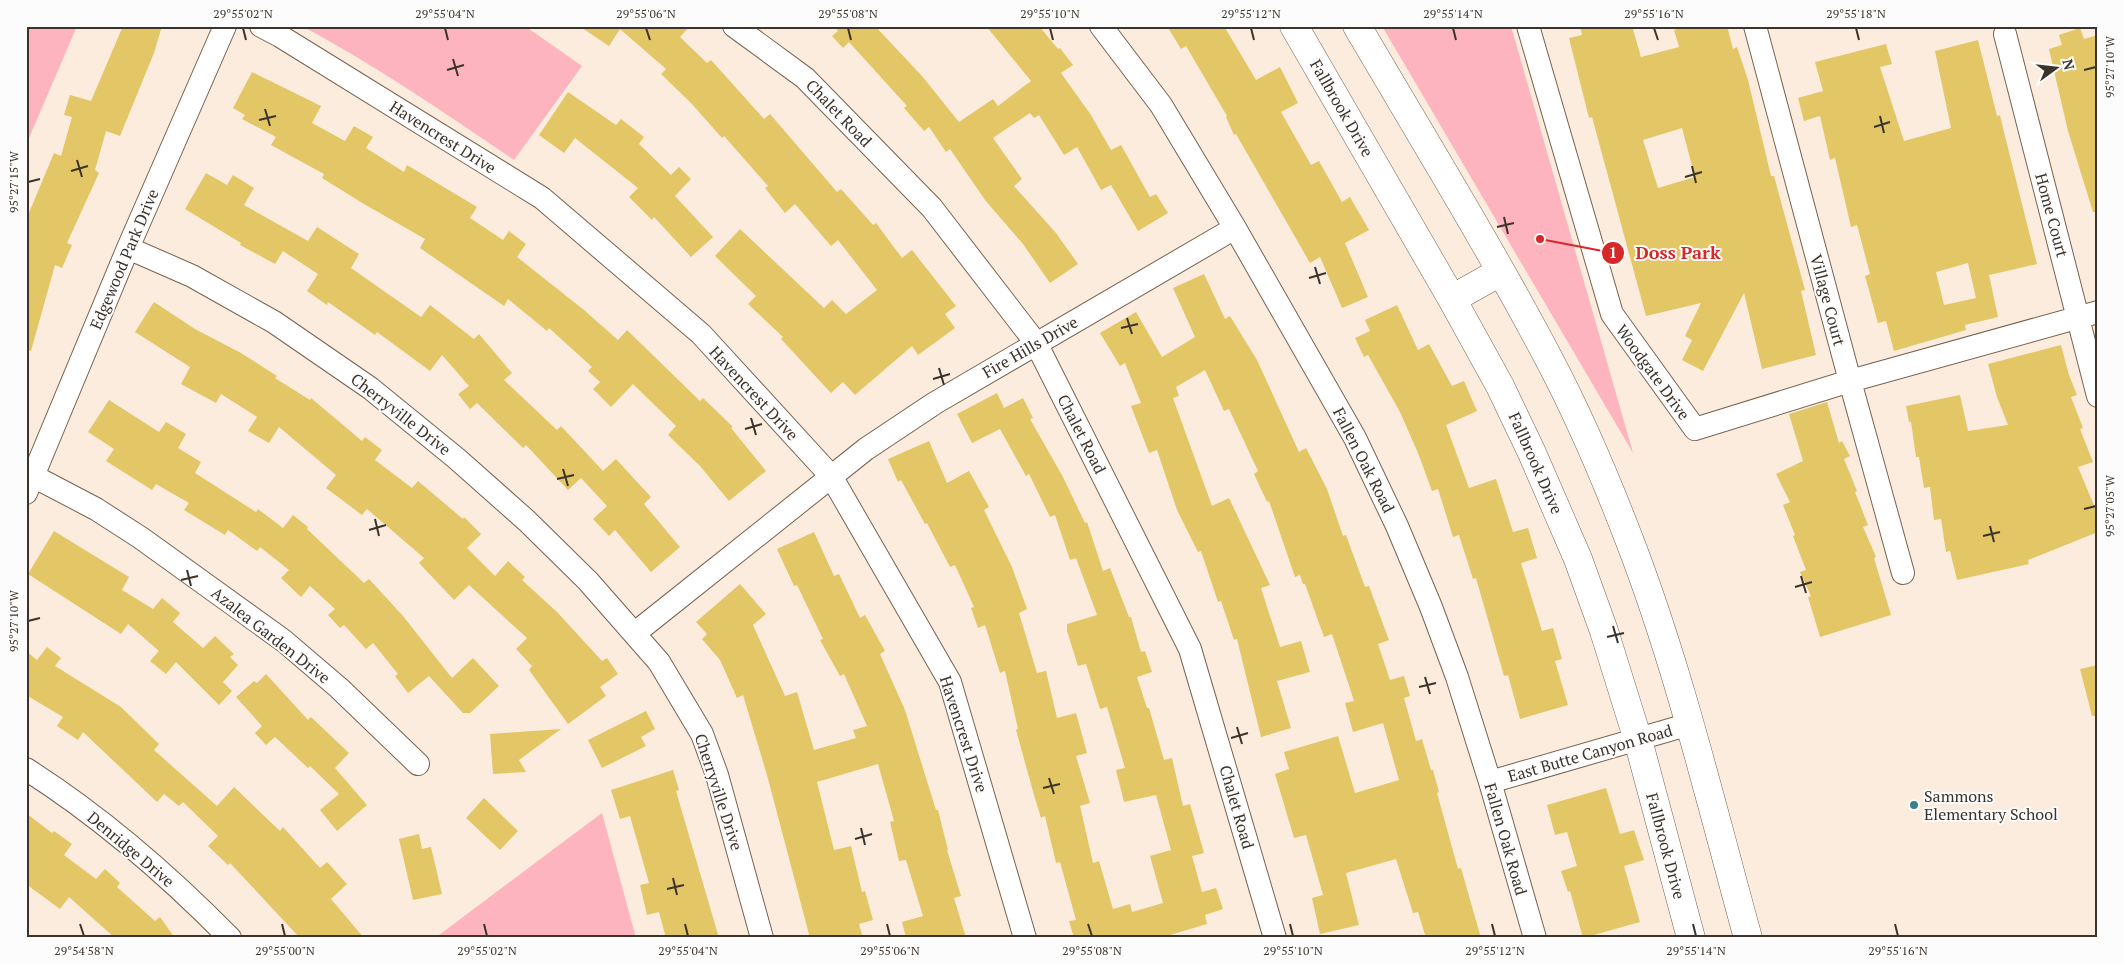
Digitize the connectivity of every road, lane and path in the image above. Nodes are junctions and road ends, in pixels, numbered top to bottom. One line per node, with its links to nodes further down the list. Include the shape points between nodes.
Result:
1 (225, 26): 11 (street, Edgewood Park Drive)
2 (261, 26): 18 (street, Havencrest Drive, via 542,198 701,334)
3 (734, 26): 15 (street, Chalet Road, via 805,78 932,208)
4 (1101, 26): 10 (street, Fallen Oak Road, via 1161,105)
5 (1294, 26): 13 (main road, Fallbrook Drive)
6 (1357, 26): 12 (main road)
7 (1528, 26): 16 (street, Woodgate Drive, via 1612,314 1695,429)
8 (1755, 26): 16 (street, Village Court)
9 (2004, 34): 14 (street, Home Court)
10 (1235, 228): 15 (street, Fire Hills Drive); 26 (street, Fallen Oak Road, via 1355,438 1397,526 1457,677)
11 (128, 248): 19 (street, Edgewood Park Drive); 21 (street, Cherryville Drive, via 192,276 274,322 370,388 527,521 588,581)
12 (1500, 272): 13 (main road); 22 (main road, via 1566,394 1625,530 1656,614)
13 (1452, 300): 23 (main road, Fallbrook Drive, via 1524,435 1578,559)
14 (2088, 314): 16 (street, Woodgate Drive); 17 (street, Home Court)
15 (1036, 343): 18 (street, Fire Hills Drive, via 935,403); 30 (street, Chalet Road, via 1190,649)
16 (1850, 380): 20 (street, Village Court)
17 (2098, 396)
18 (831, 476): 21 (street); 29 (street, Havencrest Drive, via 950,682)
19 (30, 484): 24 (street, Azalea Garden Drive, via 96,509 284,641 339,688)
20 (1903, 573)
21 (635, 634): 28 (street, Cherryville Drive, via 658,662 702,734 717,775)
22 (1690, 724): 23 (street, East Butte Canyon Road); 33 (main road)
23 (1638, 740): 26 (street, East Butte Canyon Road); 32 (main road, Fallbrook Drive)
24 (418, 764)
25 (26, 768): 27 (street, Denridge Drive, via 134,849)
26 (1490, 782): 31 (street, Fallen Oak Road)
27 (230, 938)
28 (762, 938)
29 (1025, 938)
30 (1275, 938)
31 (1534, 938)
32 (1691, 938)
33 (1748, 938)

